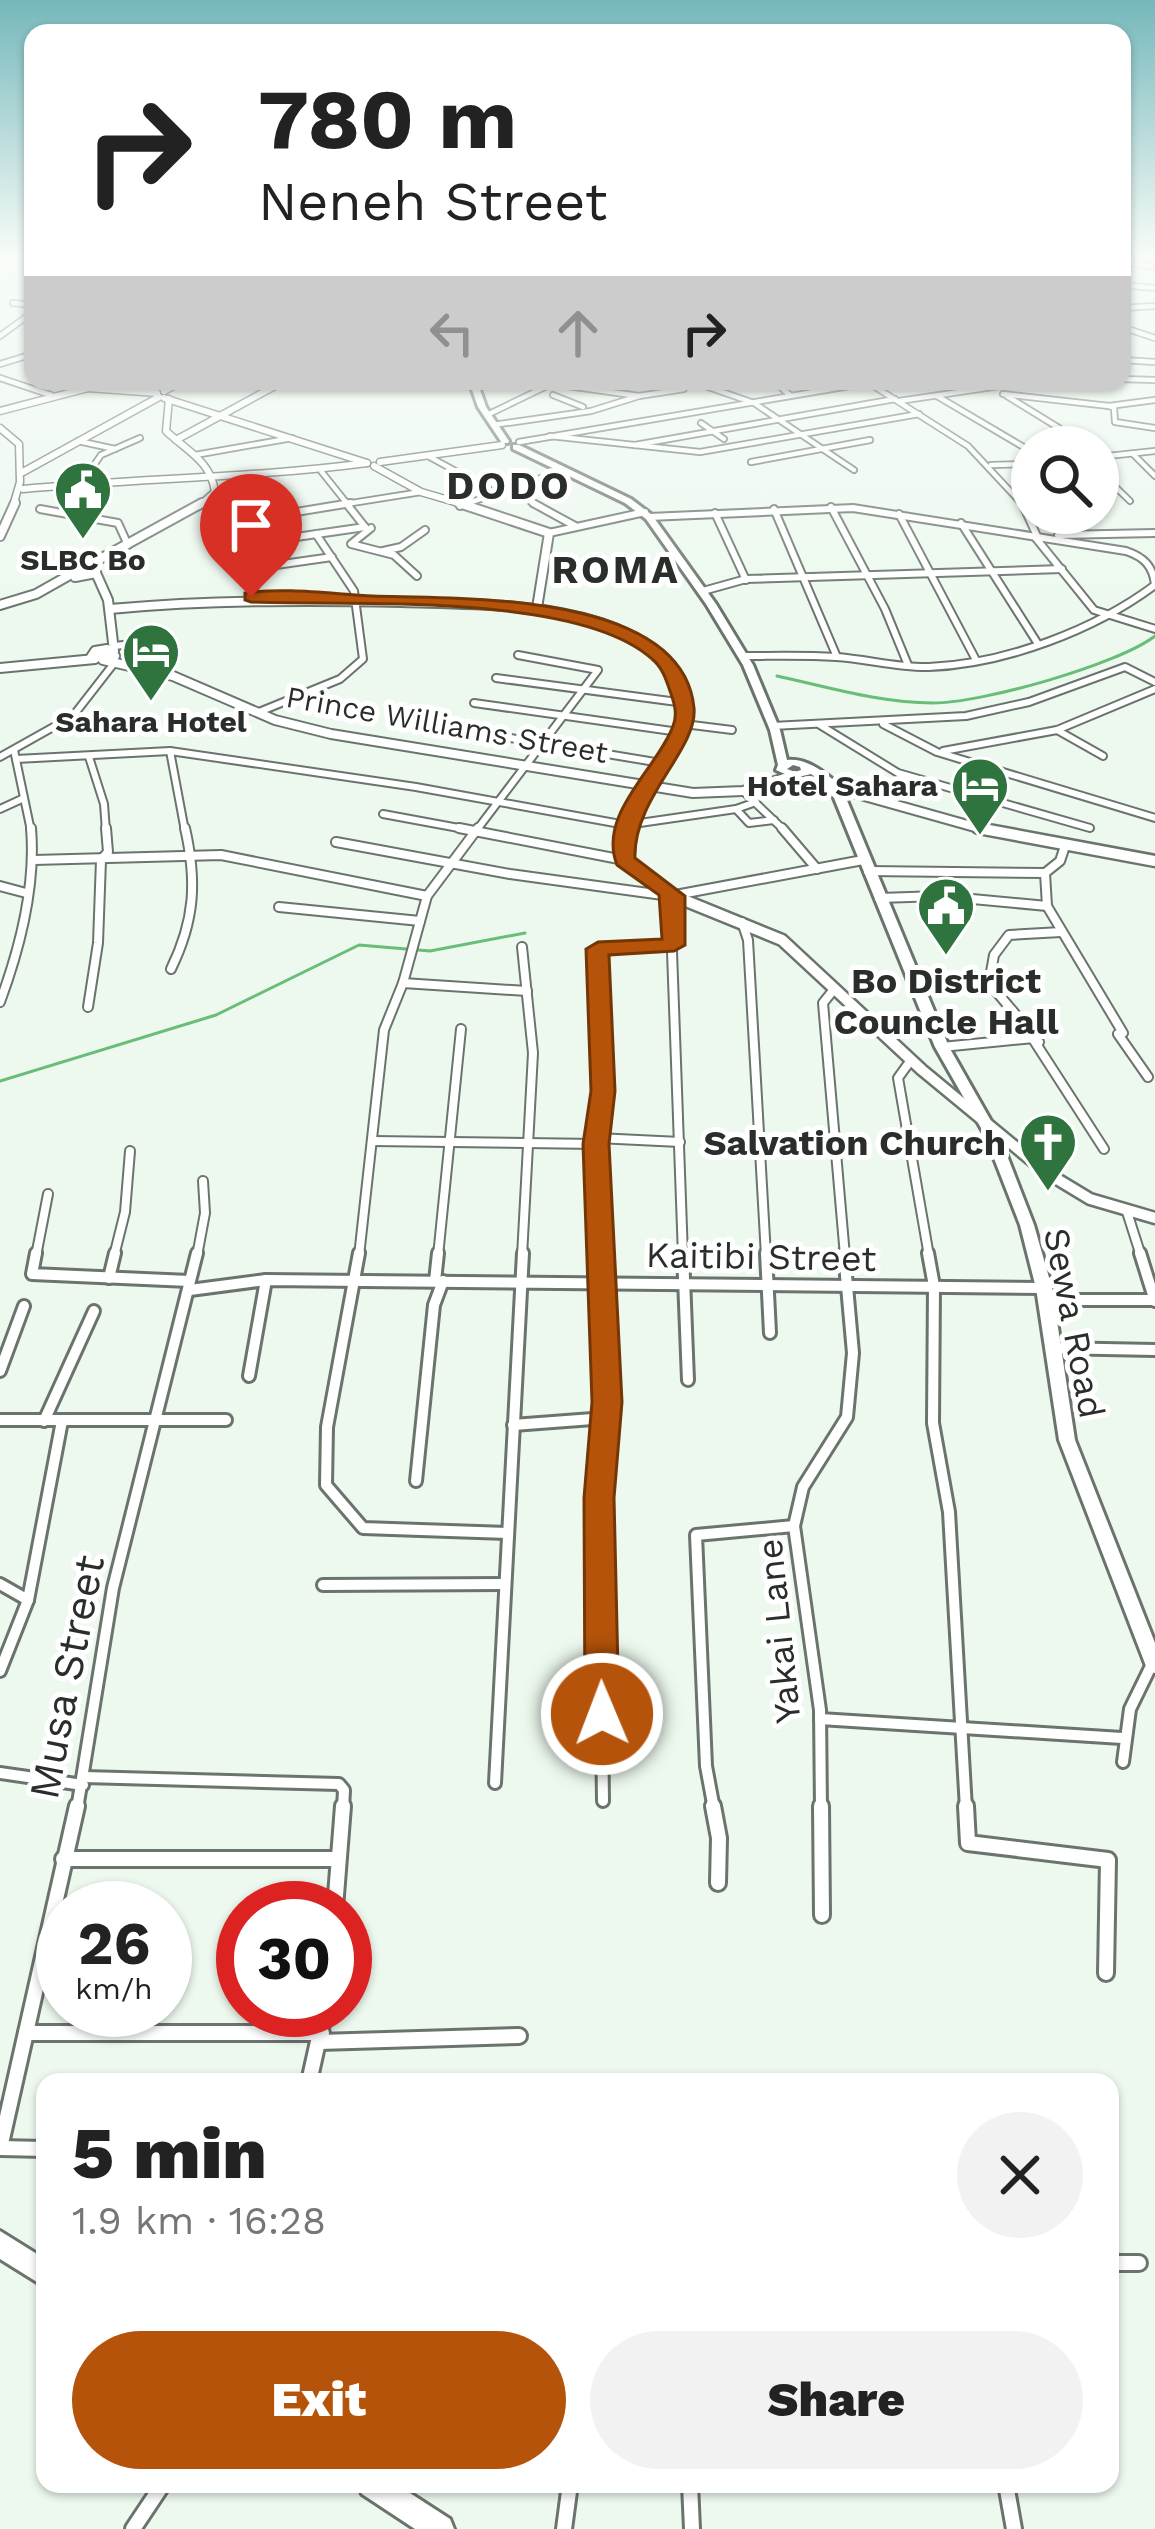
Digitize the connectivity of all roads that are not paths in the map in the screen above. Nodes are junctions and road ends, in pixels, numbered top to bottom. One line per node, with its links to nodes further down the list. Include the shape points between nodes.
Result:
1 (36, 390): 16 (street)
2 (77, 390): 16 (street)
3 (269, 390): 30 (street)
4 (477, 390): 29 (main road)
5 (540, 390): 29 (street)
6 (585, 390): 21 (street)
7 (682, 390): 21 (street)
8 (728, 390): 24 (street)
9 (784, 390): 19 (street)
10 (826, 390): 14 (street)
11 (881, 390): 22 (street)
12 (965, 390): 20 (street)
13 (996, 390): 15 (street)
14 (820, 391): 19 (street)
15 (1003, 394): 25 (street); 34 (street)
16 (51, 395): 27 (street)
17 (168, 395): 30 (street); 44 (street, via 166,430); 46 (street)
18 (553, 395): 26 (street)
19 (790, 395): 24 (street)
20 (937, 395): 22 (street); 43 (street)
21 (640, 396): 26 (street)
22 (897, 400): 28 (street); 31 (street)
23 (1155, 400): 25 (street)
24 (751, 402): 31 (street); 39 (street)
25 (1108, 406): 36 (street, via 1115,422)
26 (588, 409): 33 (street)
27 (0, 411)
28 (919, 414): 38 (street); 58 (street)
29 (487, 415): 33 (main road)
30 (224, 416): 41 (street); 44 (street); 57 (street)
31 (776, 419): 37 (street); 38 (street)
32 (701, 423): 37 (street)
33 (494, 425): 47 (main road)
34 (1055, 426)
35 (0, 428): 63 (street, via 19,444)
36 (1155, 428)
37 (712, 430): 42 (street); 48 (street)
38 (801, 434): 48 (street, via 700,452); 50 (street)
39 (550, 436): 47 (street); 48 (street)
40 (140, 438): 49 (street)
41 (292, 438): 53 (street); 57 (street)
42 (724, 439)
43 (1011, 439)
44 (176, 440): 53 (street)
45 (869, 440): 50 (street)
46 (78, 441): 49 (street); 63 (street)
47 (511, 444): 54 (street); 60 (main road)
48 (629, 446)
49 (115, 448): 66 (street)
50 (823, 448): 56 (street); 61 (street)
51 (1155, 451): 52 (street)
52 (1133, 454): 55 (street); 65 (street)
53 (196, 455): 64 (street)
54 (428, 456): 57 (street); 71 (street)
55 (1119, 456)
56 (751, 462)
57 (372, 463): 62 (street); 70 (street)
58 (992, 465): 59 (street); 90 (street)
59 (1011, 465)
60 (564, 470): 68 (street); 80 (main road)
61 (854, 470)
62 (321, 471): 64 (street); 73 (street)
63 (23, 472): 67 (street)
64 (215, 476): 66 (street); 92 (street, via 210,498)
65 (1155, 476)
66 (81, 484): 67 (street)
67 (23, 489): 89 (street)
68 (507, 489): 71 (street); 83 (street)
69 (1119, 491): 72 (street)
70 (421, 492): 73 (street); 74 (street)
71 (494, 492): 74 (street)
72 (1130, 502)
73 (346, 505): 81 (street); 84 (street)
74 (460, 506): 86 (street)
75 (831, 507): 77 (street); 79 (street); 102 (street)
76 (40, 508): 92 (street, via 118,523)
77 (775, 509): 78 (street); 104 (street)
78 (715, 513): 80 (street); 105 (street)
79 (898, 514): 82 (street); 100 (street)
80 (647, 515): 83 (street); 103 (main road)
81 (235, 522)
82 (961, 523): 90 (street); 98 (street)
83 (575, 526): 86 (street)
84 (368, 527): 88 (street); 93 (street, via 351,544)
85 (425, 530): 93 (street)
86 (549, 533): 112 (street)
87 (1155, 533): 90 (street)
88 (316, 534): 91 (street); 95 (street)
89 (0, 536)
90 (1038, 536): 94 (street); 97 (street)
91 (241, 544)
92 (128, 545): 99 (street)
93 (380, 551): 101 (street)
94 (1137, 554): 96 (street); 107 (street)
95 (332, 556): 109 (street, via 248,569); 110 (street)
96 (1155, 557)
97 (1061, 568): 98 (street); 114 (street)
98 (991, 571): 100 (street); 118 (street)
99 (88, 572): 111 (street); 113 (street, via 106,584)
100 (931, 574): 102 (street); 124 (street)
101 (417, 576)
102 (867, 576): 104 (street); 125 (street)
103 (692, 577): 106 (street); 108 (main road)
104 (805, 578): 105 (street); 123 (street)
105 (746, 580): 106 (street)
106 (726, 582): 108 (street)
107 (1155, 585): 114 (street)
108 (703, 591): 122 (main road)
109 (251, 597): 110 (street); 113 (street)
110 (355, 601): 112 (street); 132 (street, via 360,663)
111 (0, 604)
112 (537, 608): 131 (street, via 604,625 658,654)
113 (110, 609): 116 (street)
114 (1108, 615): 115 (street); 118 (street)
115 (1152, 628)
116 (108, 634): 119 (street); 121 (street)
117 (170, 640): 119 (street)
118 (1038, 644): 124 (street)
119 (114, 653): 121 (street, Prince Williams Street); 132 (street, Prince Williams Street); 145 (street, via 74,716)
120 (518, 655): 129 (street, via 595,667)
121 (97, 656): 126 (street, Prince Williams Street)
122 (743, 656): 123 (street); 135 (main road)
123 (837, 657): 125 (street)
124 (976, 660): 125 (street)
125 (908, 665)
126 (0, 668)
127 (496, 678): 129 (street)
128 (1155, 686): 134 (street, via 1125,667 1027,703); 140 (street)
129 (583, 691): 131 (street); 133 (street)
130 (474, 703): 133 (street)
131 (685, 704): 137 (street)
132 (259, 712): 149 (street, Prince Williams Street, via 331,734)
133 (565, 716): 137 (street); 142 (street)
134 (880, 723): 136 (street); 144 (street)
135 (772, 725): 136 (street); 141 (main road)
136 (820, 725): 164 (street, via 898,772)
137 (682, 728): 139 (street); 148 (street)
138 (456, 729): 142 (street)
139 (731, 730)
140 (1057, 730): 144 (street); 146 (street)
141 (778, 741): 150 (main road); 151 (main road)
142 (542, 743): 148 (street); 149 (street)
143 (170, 751): 147 (street); 157 (street); 168 (street)
144 (937, 752): 161 (street)
145 (8, 756): 147 (street); 155 (street)
146 (1102, 756)
147 (89, 757): 169 (street, via 104,804)
148 (661, 763): 152 (street)
149 (526, 766): 152 (street, Prince Williams Street); 157 (street)
150 (782, 766): 151 (main road); 153 (street)
151 (800, 770): 153 (street, Prince Williams Street); 154 (main road); 154 (main road)
152 (646, 785): 153 (street, Prince Williams Street, via 704,794); 163 (street)
153 (749, 789): 156 (street)
154 (836, 793): 167 (street); 174 (main road, Sewa Road)
155 (24, 798): 159 (street); 170 (street)
156 (756, 802): 158 (street); 162 (street)
157 (498, 803): 163 (street); 165 (street)
158 (736, 808): 162 (street, via 749,823); 163 (street)
159 (0, 809)
160 (382, 814): 165 (street)
161 (1155, 818)
162 (775, 820): 175 (street)
163 (626, 825): 171 (street)
164 (1090, 828)
165 (475, 832): 171 (street); 173 (street)
166 (336, 842): 173 (street)
167 (1064, 849): 172 (street); 176 (street)
168 (194, 854): 169 (street); 179 (street); 191 (street, via 189,920)
169 (105, 856): 170 (street); 198 (street)
170 (34, 860): 178 (street)
171 (624, 860): 180 (street)
172 (1155, 861)
173 (452, 863): 179 (street); 180 (street)
174 (866, 865): 175 (street); 176 (street); 181 (main road, Sewa Road)
175 (817, 869): 180 (street)
176 (1045, 873): 182 (street)
177 (0, 886): 178 (street)
178 (26, 893): 188 (street)
179 (427, 896): 184 (street)
180 (672, 896): 185 (street); 189 (street)
181 (879, 898): 182 (street); 194 (main road, Sewa Road)
182 (1047, 906): 187 (street)
183 (279, 907): 184 (street)
184 (420, 921): 192 (street)
185 (742, 922): 195 (street, via 782,940); 222 (street)
186 (0, 932): 188 (street)
187 (1060, 932): 193 (street, via 1009,935 994,955); 203 (street)
188 (17, 936): 197 (street)
189 (674, 945): 207 (street, via 598,949 603,1091); 208 (street)
190 (523, 947): 196 (street)
191 (171, 969)
192 (403, 983): 196 (street); 205 (street, via 384,1030)
193 (989, 983): 194 (street); 200 (street)
194 (915, 985): 201 (main road, Sewa Road)
195 (836, 988): 202 (street); 224 (street, Yakai Lane, via 823,1003)
196 (527, 991): 209 (street)
197 (0, 1002)
198 (88, 1007)
199 (460, 1029): 206 (street)
200 (1039, 1042): 201 (street); 210 (street)
201 (942, 1047): 204 (main road, Sewa Road)
202 (911, 1060): 204 (street); 226 (street, via 898,1078)
203 (1148, 1077)
204 (982, 1116): 214 (street, via 1047,1173); 227 (main road, Sewa Road, via 1027,1225)
205 (372, 1141): 206 (street); 218 (street)
206 (449, 1141): 209 (street); 220 (street)
207 (596, 1141): 208 (street); 209 (street); 221 (street)
208 (680, 1142): 219 (street)
209 (528, 1143): 223 (street)
210 (1103, 1149)
211 (130, 1151): 216 (street)
212 (203, 1181): 225 (street, Musa Street, via 206,1214)
213 (48, 1194): 216 (street, Kaitibi Street, via 32,1274)
214 (1127, 1213): 215 (street); 228 (street)
215 (1155, 1218)
216 (109, 1278): 225 (street, Kaitibi Street)
217 (266, 1280): 218 (street, Kaitibi Street); 225 (street, Kaitibi Street); 235 (street)
218 (356, 1280): 220 (street, Kaitibi Street); 246 (street, via 327,1427 326,1485 363,1528)
219 (686, 1280): 221 (street, Kaitibi Street); 222 (street, Kaitibi Street); 236 (street)
220 (439, 1281): 223 (street, Kaitibi Street); 244 (street)
221 (601, 1281): 223 (street, Kaitibi Street); 237 (street)
222 (766, 1281): 224 (street, Kaitibi Street); 231 (street)
223 (521, 1282): 243 (street)
224 (848, 1284): 226 (street, Kaitibi Street); 245 (street, Yakai Lane, via 847,1417 803,1487)
225 (189, 1286): 242 (street, Musa Street)
226 (934, 1286): 227 (street, Kaitibi Street); 254 (street, via 933,1423 949,1512)
227 (1045, 1294): 228 (street, Kaitibi Street); 232 (main road, Sewa Road)
228 (1155, 1301)
229 (24, 1306): 234 (street)
230 (94, 1311): 240 (street)
231 (770, 1333)
232 (1053, 1348): 233 (street); 251 (main road, Sewa Road, via 1076,1468)
233 (1155, 1350)
234 (0, 1371)
235 (249, 1376)
236 (688, 1379)
237 (606, 1418): 243 (street); 260 (street, via 599,1498)
238 (0, 1420): 240 (street)
239 (226, 1420): 242 (street)
240 (44, 1421): 241 (street)
241 (62, 1421): 242 (street); 250 (street)
242 (154, 1421): 258 (street, Musa Street, via 112,1588)
243 (513, 1425): 246 (street)
244 (416, 1481)
245 (794, 1526): 253 (street, Yakai Lane); 264 (street, via 696,1535)
246 (507, 1533): 248 (street)
247 (0, 1584): 250 (street)
248 (504, 1584): 249 (street); 259 (street)
249 (323, 1585)
250 (28, 1600): 252 (street)
251 (1154, 1664): 255 (street, via 1136,1688)
252 (0, 1671)
253 (820, 1719): 254 (street); 265 (street, Yakai Lane)
254 (961, 1726): 255 (street); 266 (street, via 968,1843 1108,1860)
255 (1122, 1738): 256 (street)
256 (1123, 1762)
257 (0, 1773): 258 (street)
258 (84, 1781): 261 (street, Musa Street); 262 (street, via 329,1780 344,1790)
259 (495, 1783)
260 (603, 1801)
261 (63, 1859): 262 (street); 267 (street, Musa Street)
262 (338, 1859): 263 (street)
263 (337, 1881)
264 (718, 1883)
265 (822, 1915)
266 (1106, 1973)
267 (26, 2033): 268 (street); 273 (street, Musa Street)
268 (216, 2036)
269 (520, 2036): 271 (street)
270 (321, 2037): 272 (street)
271 (372, 2037)
272 (311, 2073)
273 (0, 2148): 274 (street)
274 (36, 2150)
275 (0, 2244): 278 (highway)
276 (1119, 2263): 277 (street)
277 (1138, 2264)
278 (36, 2268)
279 (157, 2493): 284 (street)
280 (386, 2493): 285 (highway)
281 (569, 2493): 286 (street)
282 (690, 2493): 287 (street)
283 (1008, 2493): 288 (street)
284 (134, 2529)
285 (440, 2529)
286 (565, 2529)
287 (692, 2529)
288 (1014, 2529)

